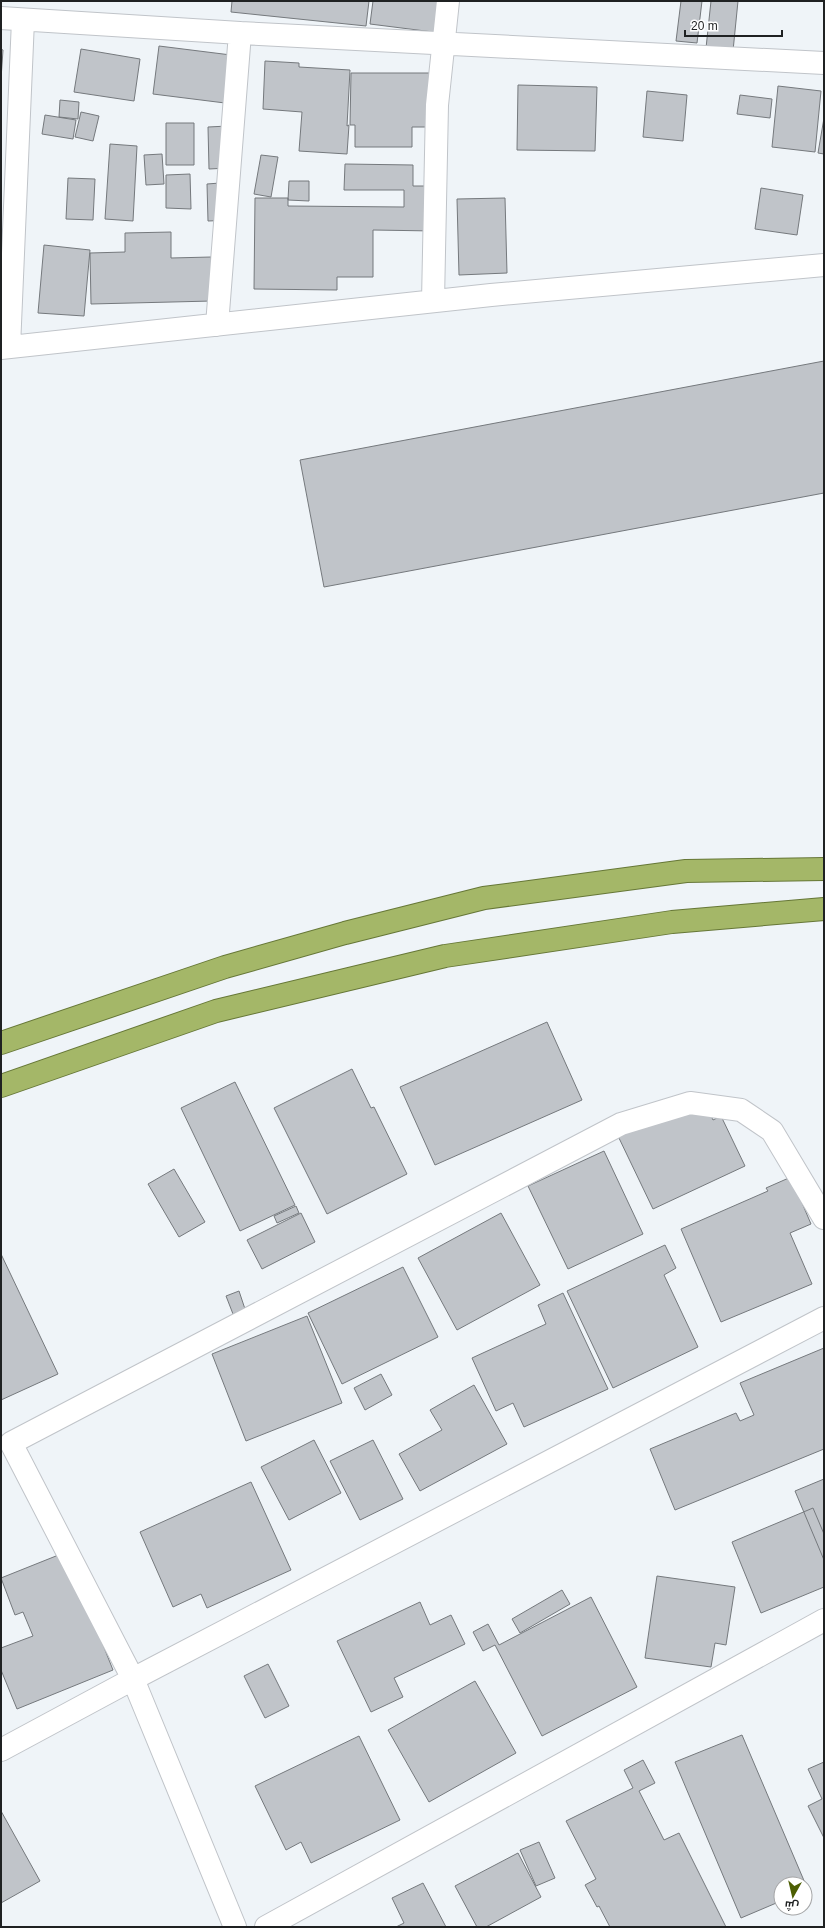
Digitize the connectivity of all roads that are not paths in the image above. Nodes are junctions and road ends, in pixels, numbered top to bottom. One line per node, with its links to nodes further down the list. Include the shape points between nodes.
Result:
1 (448, 1): 5 (street)
2 (1, 18): 3 (street)
3 (23, 20): 4 (street); 10 (street)
4 (240, 33): 5 (street); 9 (street)
5 (442, 42): 6 (street); 8 (street, via 437,104)
6 (824, 62)
7 (824, 265): 8 (street)
8 (432, 301): 9 (street)
9 (217, 325): 10 (street)
10 (5, 348)
11 (824, 869): 13 (highway, via 686,871 484,898 225,967)
12 (824, 909): 14 (highway, via 672,922 446,956 216,1011)
13 (1, 1043)
14 (1, 1086)
15 (824, 1218): 17 (street, via 772,1130 741,1110 690,1103 622,1124)
16 (824, 1318): 19 (street)
17 (6, 1446): 19 (street)
18 (824, 1620): 22 (street)
19 (133, 1679): 20 (street); 21 (street)
20 (1, 1750)
21 (235, 1927)
22 (266, 1927)

